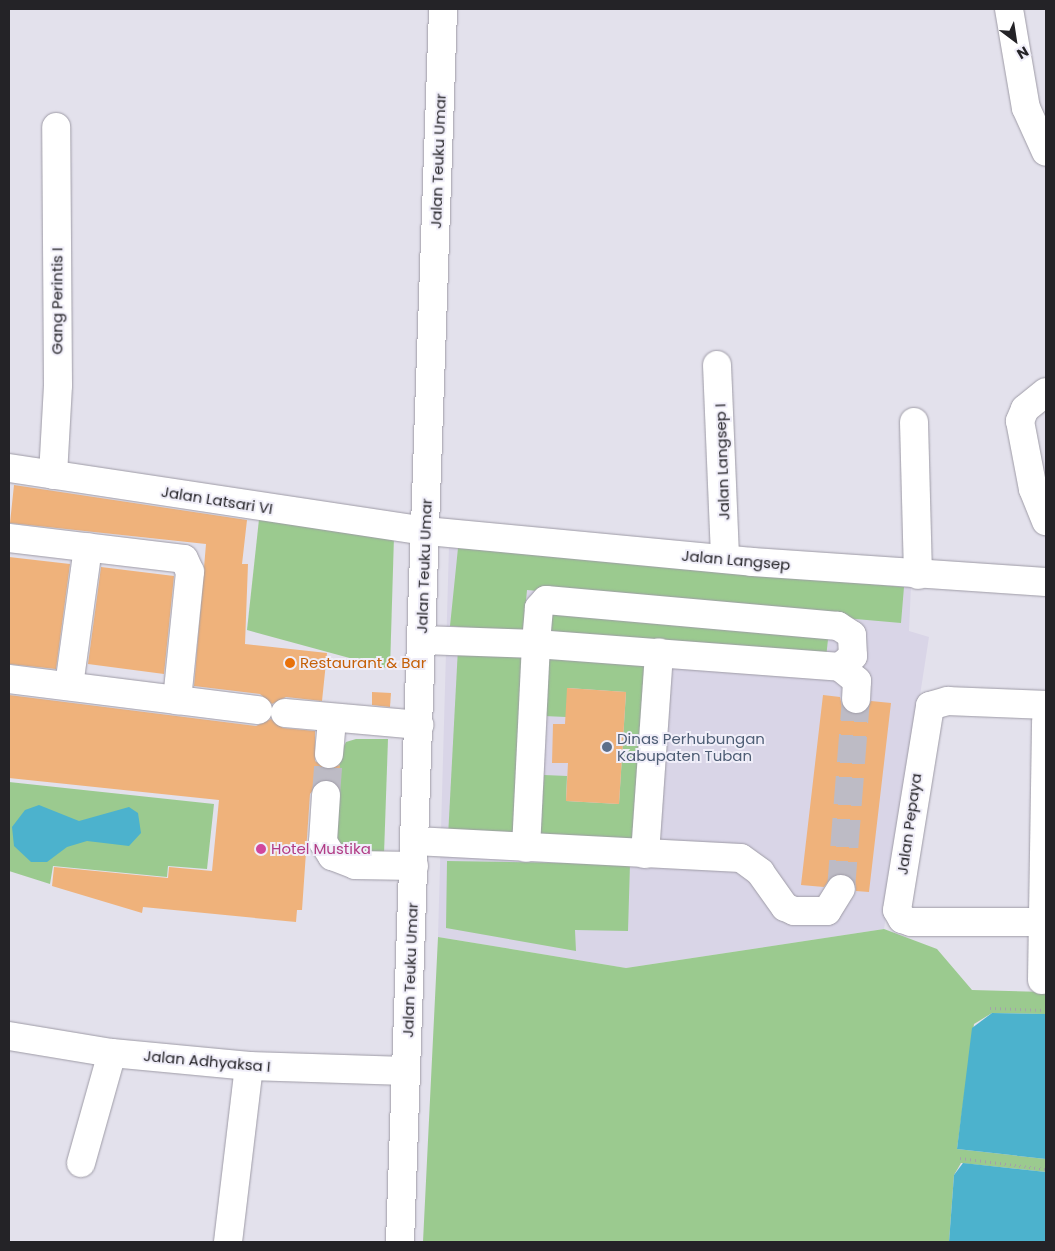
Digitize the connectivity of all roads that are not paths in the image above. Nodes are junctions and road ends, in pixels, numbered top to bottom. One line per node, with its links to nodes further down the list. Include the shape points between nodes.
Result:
1 (443, 9): 12 (main road, Jalan Teuku Umar)
2 (1009, 9): 3 (main road, via 1025,102)
3 (1040, 125): 5 (main road)
4 (56, 127): 10 (main road, Gang Perintis I, via 58,376)
5 (1046, 152)
6 (717, 365): 15 (main road, Jalan Langsep I)
7 (1046, 392): 11 (main road, via 1025,409 1020,421 1033,489)
8 (914, 422): 16 (main road)
9 (9, 468): 10 (main road, Jalan Latsari VI)
10 (54, 475): 12 (main road, Jalan Latsari VI)
11 (1046, 522)
12 (426, 531): 15 (main road, Jalan Langsep); 18 (main road, Jalan Teuku Umar)
13 (9, 538): 14 (main road)
14 (88, 547): 23 (main road); 25 (main road, via 177,557 188,565)
15 (725, 560): 16 (main road, Jalan Langsep)
16 (918, 575): 17 (main road, Jalan Langsep)
17 (1046, 582)
18 (422, 640): 19 (main road); 31 (main road, Jalan Teuku Umar)
19 (536, 644): 20 (main road); 21 (main road, via 538,608 551,598 844,627 854,640 853,656); 34 (main road)
20 (658, 652): 21 (main road); 36 (main road)
21 (840, 667): 24 (main road, via 857,681)
22 (9, 679): 23 (main road)
23 (69, 686): 25 (main road)
24 (856, 699)
25 (177, 700): 27 (main road)
26 (1046, 706): 38 (main road, Jalan Pepaya, via 948,701 930,706 897,910 902,919 911,922)
27 (258, 710)
28 (285, 713): 29 (main road)
29 (332, 719): 31 (main road); 32 (main road)
30 (1046, 721): 38 (main road)
31 (419, 725): 35 (main road, Jalan Teuku Umar)
32 (329, 754)
33 (326, 795): 35 (main road, via 323,842 332,856 355,865)
34 (526, 848): 35 (main road); 36 (main road)
35 (414, 854): 43 (main road, Jalan Teuku Umar)
36 (645, 854): 37 (main road, via 741,858 760,872 785,907 794,911 827,911)
37 (841, 889)
38 (1043, 922): 39 (main road)
39 (1042, 980)
40 (9, 1036): 41 (main road, Jalan Adhyaksa I)
41 (112, 1053): 42 (main road, Jalan Adhyaksa I); 44 (main road)
42 (249, 1066): 43 (main road, Jalan Adhyaksa I); 45 (main road)
43 (406, 1071): 46 (main road, Jalan Teuku Umar)
44 (81, 1163)
45 (228, 1242)
46 (400, 1242)

